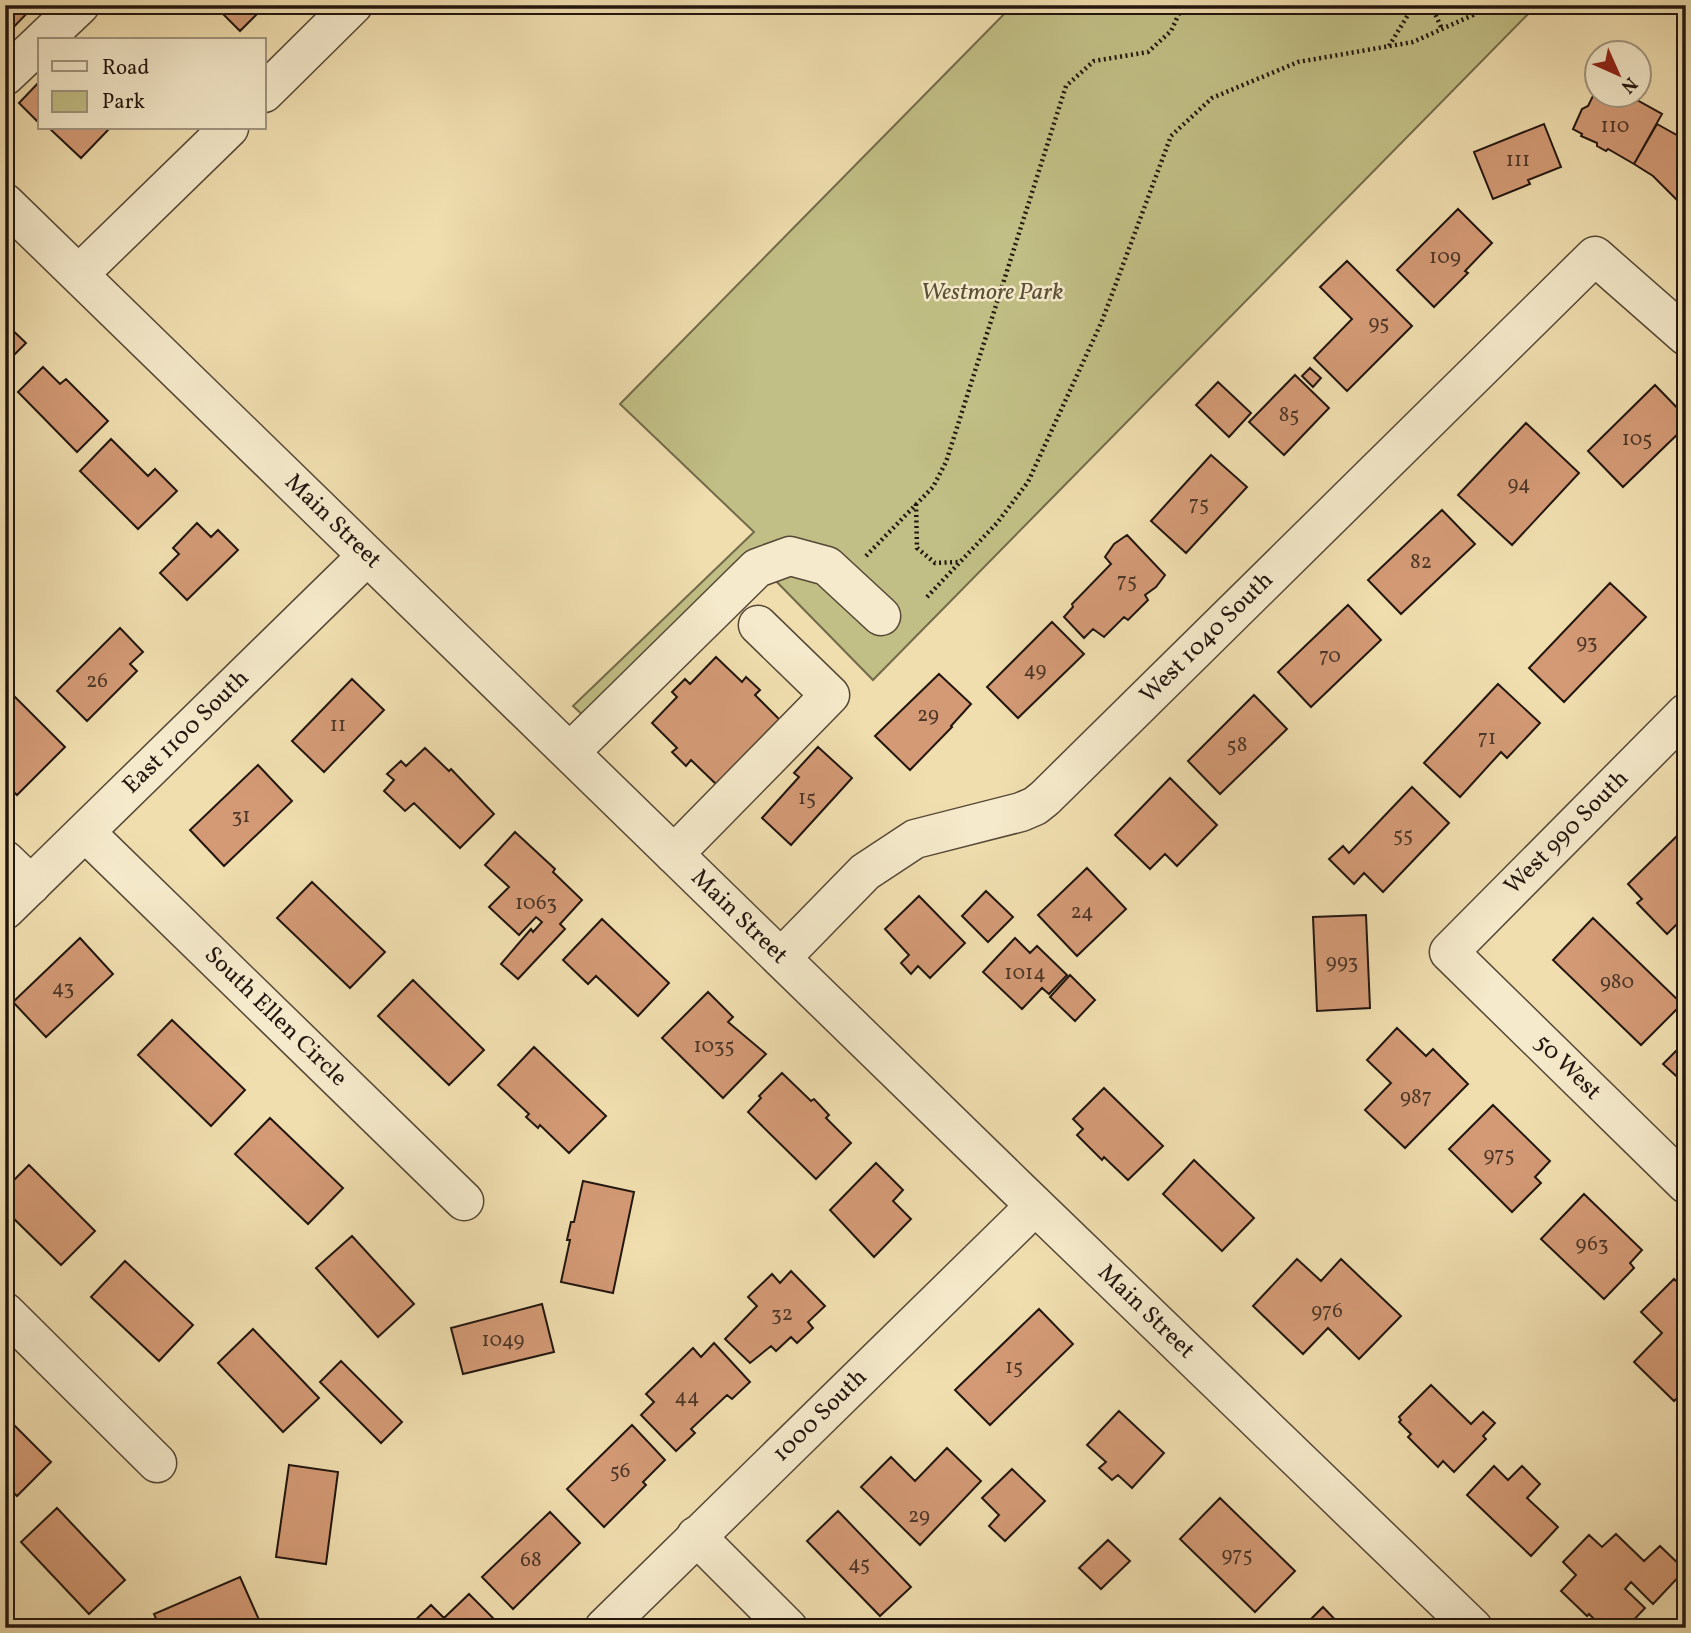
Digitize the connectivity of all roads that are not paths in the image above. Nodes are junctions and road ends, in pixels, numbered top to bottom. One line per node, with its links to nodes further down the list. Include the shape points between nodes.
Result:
1 (80, 5): 3 (street)
2 (354, 5): 6 (street)
3 (46, 38)
4 (38, 46): 5 (street)
5 (5, 76)
6 (266, 91)
7 (227, 130): 9 (street)
8 (5, 203): 9 (street, Main Street)
9 (79, 274): 11 (street, Main Street)
10 (1686, 336): 20 (street, West 1040 South, via 1595,256 1045,798 1021,812 915,839 865,872)
11 (367, 556): 15 (street, Main Street); 16 (street, East 1100 South)
12 (881, 616): 15 (street, via 827,566 790,556 757,568)
13 (758, 625): 17 (street, via 830,695)
14 (1686, 713): 19 (street, West 990 South)
15 (570, 752): 17 (street, Main Street)
16 (86, 833): 18 (street, East 1100 South); 22 (street, South Ellen Circle)
17 (674, 854): 20 (street, Main Street)
18 (14, 885)
19 (1449, 952): 21 (street, 50 West)
20 (782, 957): 23 (street, Main Street)
21 (1686, 1184)
22 (464, 1201)
23 (1035, 1206): 26 (street, 1000 South); 29 (street, Main Street)
24 (5, 1312): 25 (street)
25 (157, 1463)
26 (696, 1536): 27 (street, 1000 South); 28 (street)
27 (604, 1628)
28 (788, 1628)
29 (1473, 1628)

